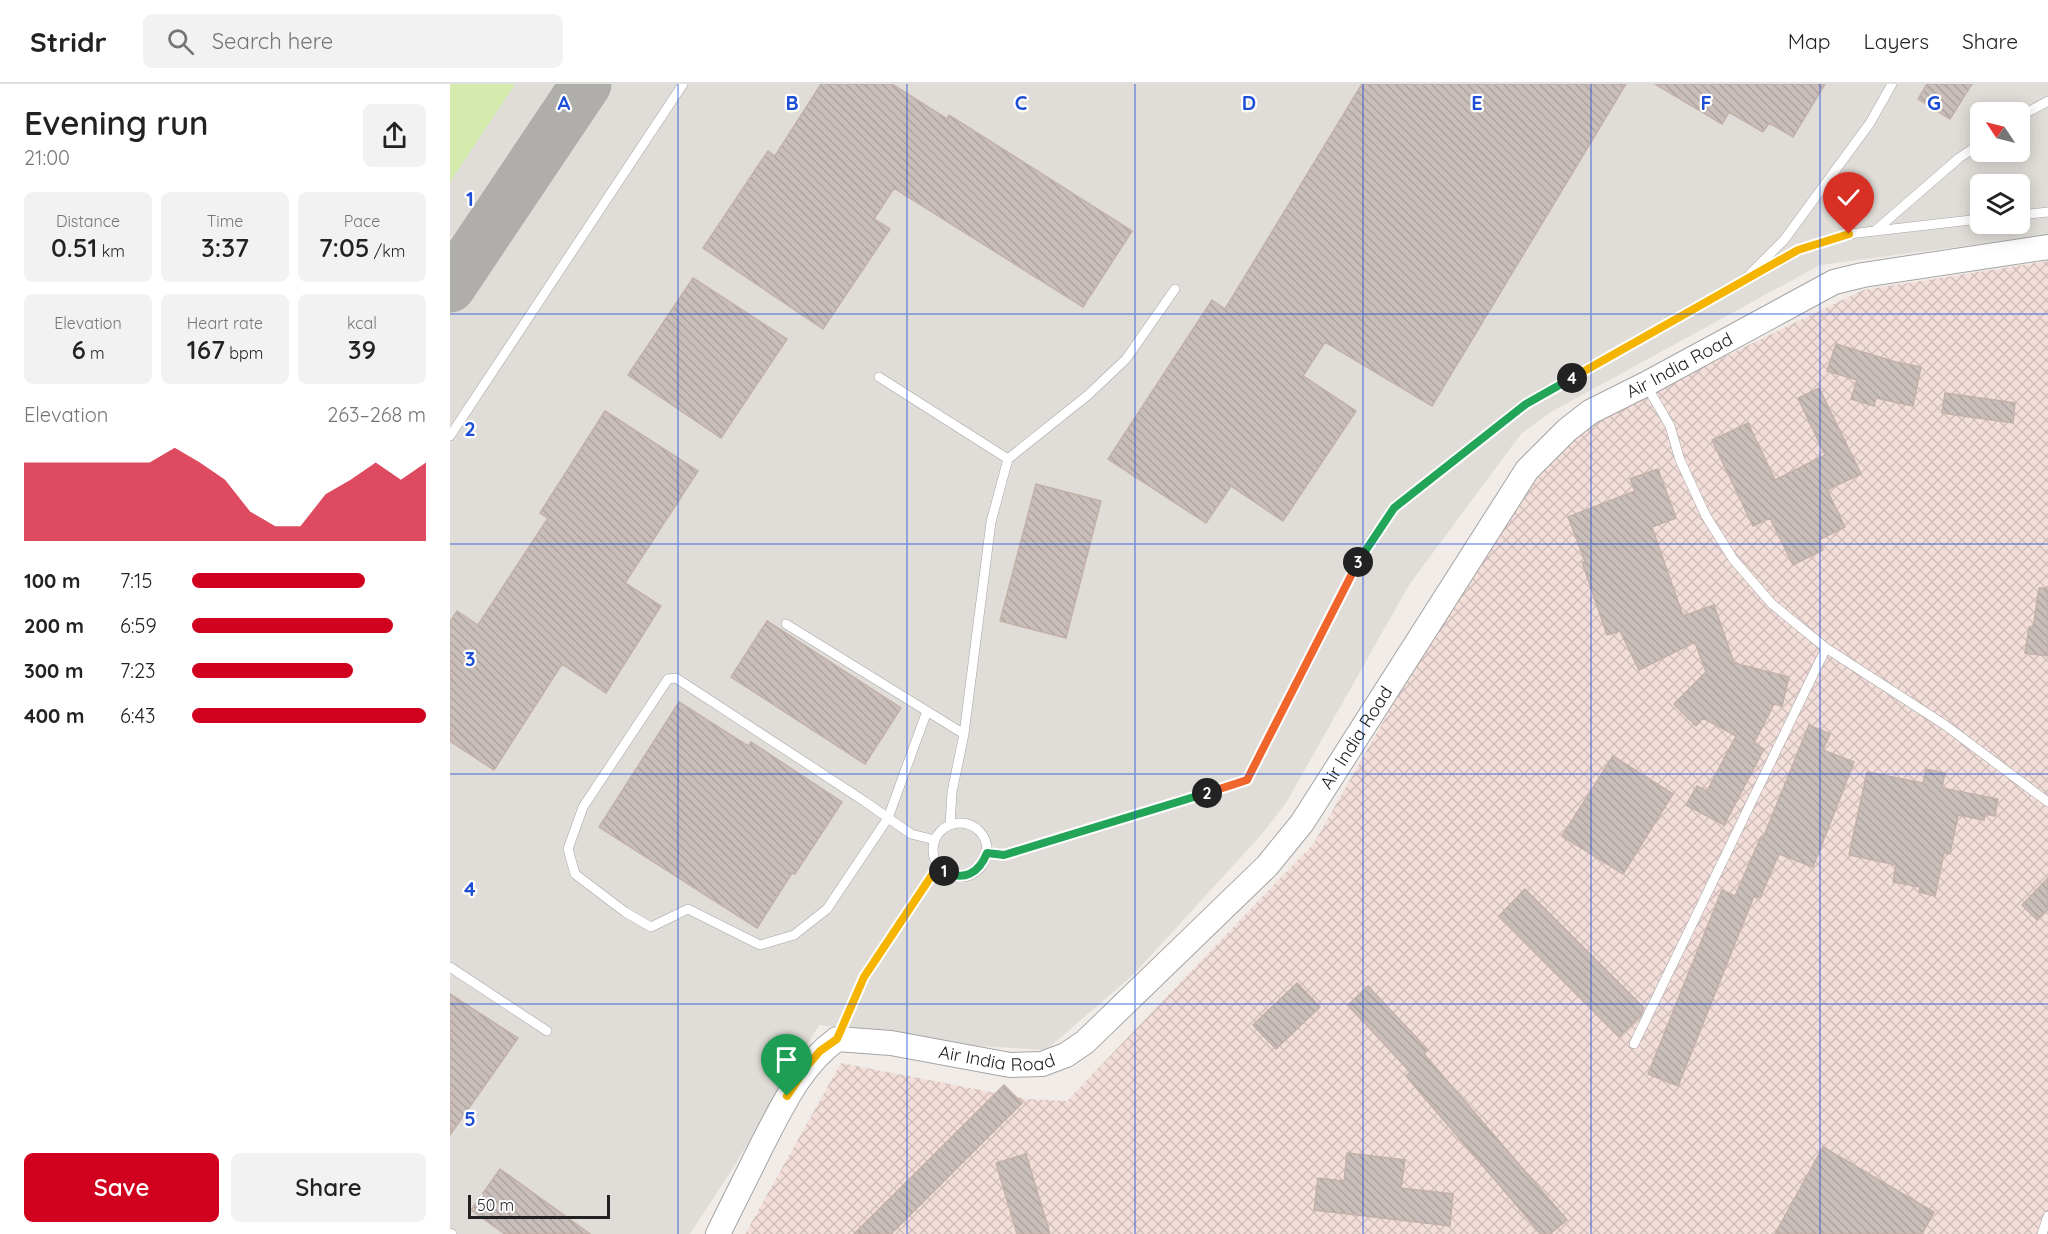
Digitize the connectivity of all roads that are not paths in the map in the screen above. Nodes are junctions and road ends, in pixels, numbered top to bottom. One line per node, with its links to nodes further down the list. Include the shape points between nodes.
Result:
1 (682, 84): 15 (lane)
2 (1892, 84): 11 (lane, via 1870,123 1784,240)
3 (2048, 101): 4 (lane)
4 (2030, 111)
5 (1970, 151): 9 (lane)
6 (2048, 212): 7 (lane)
7 (2030, 214)
8 (1970, 220): 9 (lane)
9 (1876, 230): 11 (lane, via 1798,250)
10 (2048, 247): 14 (street, Air India Road, via 1834,282)
11 (1742, 282): 25 (lane, via 1526,404 1394,508 1362,553 1247,780 1004,855)
12 (1175, 289): 16 (lane, via 1126,359)
13 (879, 377): 16 (lane)
14 (1646, 384): 18 (lane, via 1670,426 1680,460 1706,516 1733,559 1772,604); 29 (street, Air India Road, via 1590,412 1527,470 1302,823 1267,866 1085,1042 1042,1064 1010,1065 891,1043)
15 (450, 436)
16 (1008, 459): 20 (lane, via 991,522)
17 (786, 624): 19 (lane)
18 (1826, 648): 21 (lane, via 1945,725); 30 (lane)
19 (927, 711): 20 (lane); 22 (lane)
20 (964, 734): 23 (lane, via 952,792)
21 (2048, 802)
22 (888, 818): 22 (lane, via 676,678 668,679 583,807 568,849 575,874 651,927 688,909 760,945 794,935 827,909); 24 (lane, via 911,834)
23 (950, 825): 24 (lane); 25 (lane, via 962,823 976,829 986,843)
24 (935, 840): 26 (lane, via 933,851)
25 (987, 853): 26 (lane, via 978,870 965,877 945,873)
26 (938, 866): 29 (lane, via 864,977)
27 (450, 967): 28 (lane)
28 (547, 1030)
29 (837, 1039): 32 (street, via 820,1051 787,1096)
30 (1634, 1044)
31 (2048, 1216): 33 (lane)
32 (718, 1234)
33 (2042, 1234)

